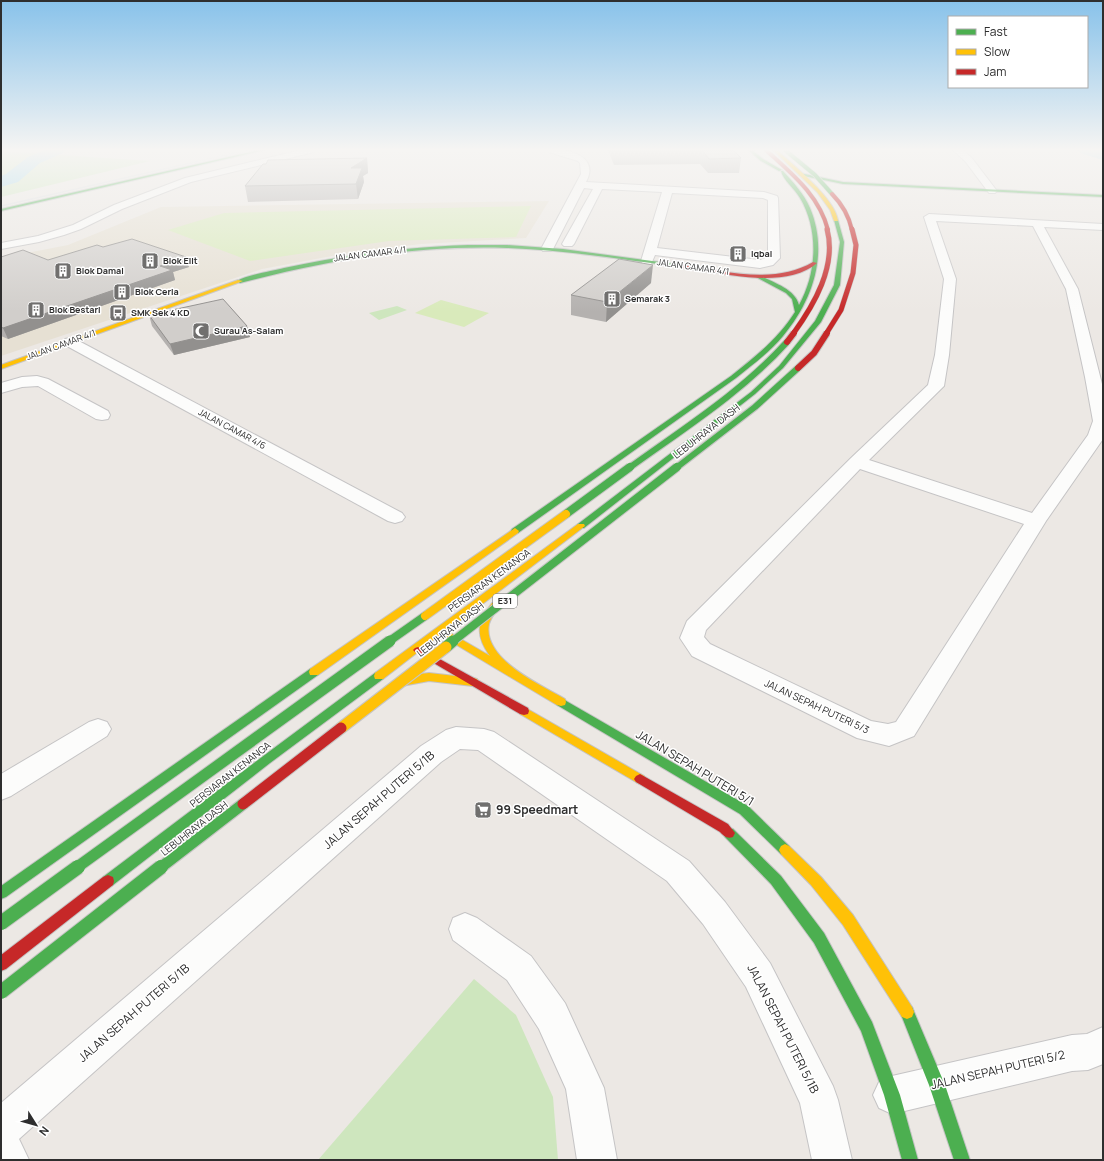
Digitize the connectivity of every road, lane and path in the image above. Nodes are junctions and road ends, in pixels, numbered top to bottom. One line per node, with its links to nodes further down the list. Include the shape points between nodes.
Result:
1 (26, 204): 12 (main road)
2 (33, 204): 13 (main road)
3 (125, 204): 17 (street, via 66,231)
4 (570, 204): 18 (street)
5 (589, 204): 16 (street)
6 (664, 204): 19 (street)
7 (773, 204): 19 (street, via 774,258 769,262 760,264)
8 (804, 204): 20 (main road, via 810,214 816,244)
9 (817, 204): 44 (main road, LEBUHRAYA DASH, bridge, via 826,220 831,244 827,271 815,303 783,347 734,392)
10 (827, 204): 32 (main road, PERSIARAN KENANGA, via 834,214 842,242 837,285 818,322 781,367 753,393)
11 (840, 204): 47 (main road, LEBUHRAYA DASH / E31, bridge, via 850,222 856,245 853,273 841,310 814,353 755,407)
12 (1, 210)
13 (27, 211)
14 (1037, 223): 15 (street); 25 (street, JALAN SEPAH PUTERI 5/3, via 1072,289); 29 (street, JALAN SEPAH PUTERI 5/3, via 929,217 950,278 936,386)
15 (1103, 227)
16 (568, 244)
17 (1, 246)
18 (547, 249): 19 (main road, JALAN CAMAR 4/1); 23 (main road, JALAN CAMAR 4/1, via 482,246 425,248 332,258 228,284)
19 (649, 256): 21 (main road, JALAN CAMAR 4/1)
20 (814, 263): 21 (main road, JALAN CAMAR 4/1, via 798,273); 22 (main road, via 810,286)
21 (756, 276): 22 (main road, JALAN CAMAR 4/1, via 788,292 795,299)
22 (798, 312): 28 (main road, via 775,340 742,371)
23 (70, 342): 24 (main road, JALAN CAMAR 4/1); 30 (street, JALAN CAMAR 4/6)
24 (1, 367)
25 (1098, 378): 31 (street, JALAN SEPAH PUTERI 5/3, via 1101,421 1097,435)
26 (1, 388): 27 (street, via 34,380 42,382)
27 (102, 415)
28 (644, 442): 34 (main road, via 562,510 440,601 423,617); 42 (main road)
29 (857, 462): 31 (street); 31 (street, JALAN SEPAH PUTERI 5/3, via 695,626 692,638 701,650 866,730 889,735 905,729)
30 (395, 517)
31 (1036, 521)
32 (586, 522): 33 (main road, PERSIARAN KENANGA); 35 (main road, via 490,610 482,629 487,647)
33 (438, 630): 34 (main road); 34 (main road, PERSIARAN KENANGA); 35 (main road, JALAN SEPAH PUTERI 5/1)
34 (416, 638): 36 (main road); 38 (main road, PERSIARAN KENANGA); 40 (main road, via 375,646)
35 (511, 673): 49 (main road, JALAN SEPAH PUTERI 5/1, via 744,810 816,881 848,920 909,1014)
36 (473, 682): 38 (main road, via 429,676 416,677 392,686); 50 (main road, via 724,828 776,880 819,938 866,1027)
37 (98, 729): 39 (street)
38 (266, 760): 46 (main road, PERSIARAN KENANGA)
39 (1, 788)
40 (75, 857)
41 (35, 881): 43 (main road)
42 (1, 893)
43 (1, 901)
44 (1, 923)
45 (464, 929): 54 (street, via 519,968 552,1016 585,1088)
46 (1, 964)
47 (1, 992)
48 (1103, 1045): 49 (street, JALAN SEPAH PUTERI 5/2, via 1088,1052 1072,1053)
49 (937, 1084): 50 (street, JALAN SEPAH PUTERI 5/2); 57 (main road, JALAN SEPAH PUTERI 5/1)
50 (892, 1095): 56 (main road)
51 (1, 1129): 55 (street, JALAN SEPAH PUTERI 5/1B, via 431,754 456,738 484,740 678,871 714,913 758,975 819,1100)
52 (1, 1146): 53 (street)
53 (9, 1160)
54 (597, 1160)
55 (832, 1160)
56 (910, 1160)
57 (962, 1160)

